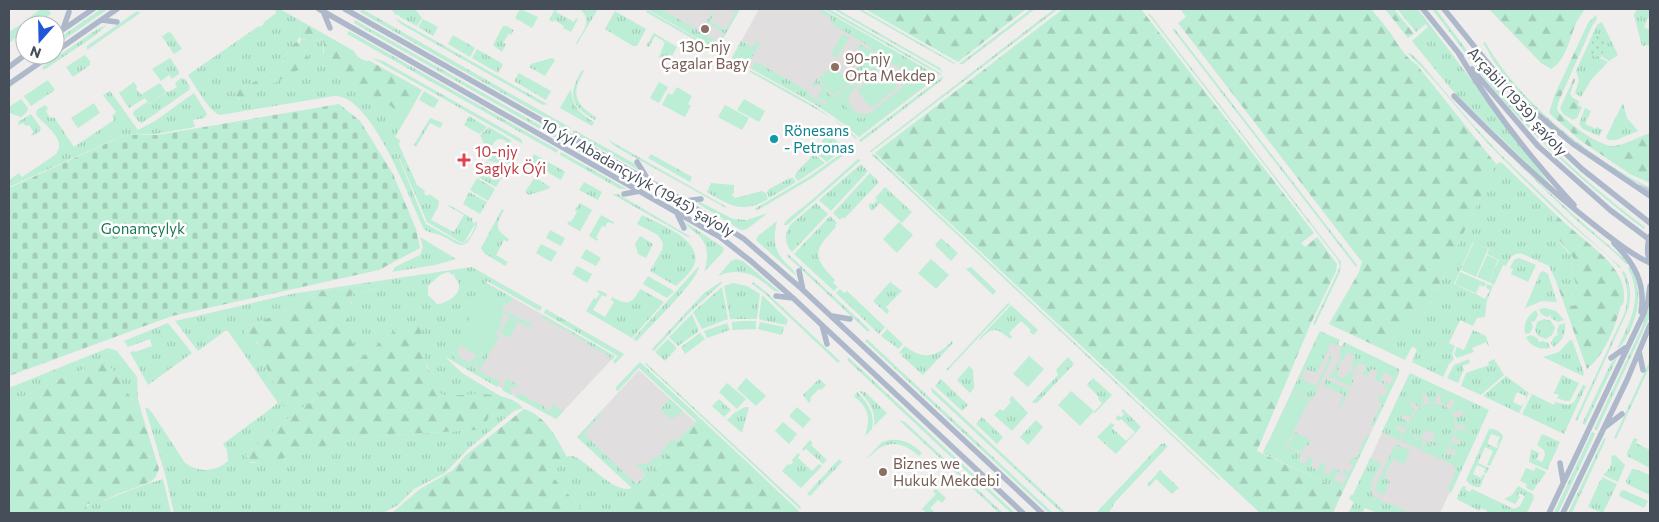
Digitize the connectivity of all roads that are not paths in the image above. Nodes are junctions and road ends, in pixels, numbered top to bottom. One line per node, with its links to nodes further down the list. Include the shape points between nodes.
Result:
1 (92, 9): 11 (main road)
2 (118, 9): 8 (main road)
3 (345, 9): 20 (main road, 10 ýyl Abadançylyk (1945) şaýoly)
4 (1423, 9): 14 (main road, Arçabil (1939) şaýoly)
5 (1444, 9): 17 (main road, Arçabil (1939) şaýoly)
6 (321, 10): 12 (main road); 22 (main road, 10 ýyl Abadançylyk (1945) şaýoly)
7 (69, 12): 10 (main road)
8 (102, 20): 9 (main road); 13 (main road)
9 (117, 22)
10 (65, 23)
11 (65, 28)
12 (330, 28)
13 (65, 45)
14 (1459, 54): 29 (main road, via 1488,98); 33 (main road, Arçabil (1939) şaýoly, bridge, via 1538,146 1610,210)
15 (37, 65): 16 (main road)
16 (9, 84)
17 (1513, 95): 21 (main road, via 1573,144); 30 (main road, Arçabil (1939) şaýoly, via 1546,135)
18 (1454, 96): 29 (main road, via 1519,162)
19 (637, 162): 20 (main road)
20 (648, 180): 27 (main road, 10 ýyl Abadançylyk (1945) şaýoly)
21 (1632, 185): 23 (main road); 25 (main road)
22 (640, 191): 24 (main road); 28 (main road, 10 ýyl Abadançylyk (1945) şaýoly)
23 (1650, 191)
24 (624, 194)
25 (1650, 196)
26 (701, 199): 27 (main road)
27 (684, 201): 37 (main road, 10 ýyl Abadançylyk (1945) şaýoly, via 744,239)
28 (676, 211): 31 (main road); 39 (main road, 10 ýyl Abadançylyk (1945) şaýoly, via 734,247)
29 (1586, 218): 32 (main road)
30 (1650, 223)
31 (684, 228)
32 (1602, 231): 34 (main road); 45 (main road, via 1632,263 1640,280 1642,301)
33 (1650, 238): 34 (main road, via 1647,252)
34 (1650, 263)
35 (799, 271): 37 (main road)
36 (1650, 286): 45 (main road, via 1648,300)
37 (803, 290): 40 (main road, 10 ýyl Abadançylyk (1945) şaýoly)
38 (776, 296): 39 (main road)
39 (793, 298): 43 (main road, 10 ýyl Abadançylyk (1945) şaýoly)
40 (832, 316): 41 (main road); 56 (main road, 10 ýyl Abadançylyk (1945) şaýoly)
41 (850, 319)
42 (1650, 325): 48 (main road)
43 (822, 326): 46 (main road); 55 (main road, 10 ýyl Abadançylyk (1945) şaýoly)
44 (1650, 332): 48 (main road)
45 (1633, 334): 47 (main road)
46 (826, 344)
47 (1627, 346): 49 (main road); 54 (main road)
48 (1639, 350): 50 (main road); 52 (main road)
49 (1610, 358)
50 (1643, 370)
51 (1622, 414): 52 (main road)
52 (1603, 428): 58 (main road)
53 (1560, 463): 54 (main road)
54 (1564, 482): 57 (main road)
55 (1023, 513)
56 (1042, 513)
57 (1549, 513)
58 (1563, 513)

